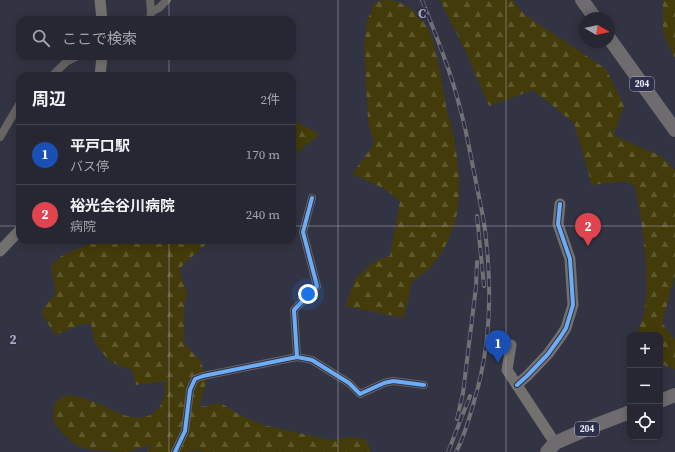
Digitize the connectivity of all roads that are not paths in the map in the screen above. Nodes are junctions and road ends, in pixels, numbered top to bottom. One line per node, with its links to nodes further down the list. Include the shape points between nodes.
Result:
1 (100, 0): 6 (street)
2 (150, 0): 7 (street)
3 (167, 0): 7 (street)
4 (582, 0): 5 (highway)
5 (591, 12)
6 (102, 16)
7 (151, 16)
8 (615, 46): 14 (highway, 204)
9 (70, 60): 11 (street)
10 (102, 60): 12 (street)
11 (56, 72)
12 (100, 72)
13 (16, 110): 15 (street)
14 (675, 130)
15 (0, 137)
16 (312, 198): 21 (street, via 303,232 317,286 294,310)
17 (560, 204): 23 (street, via 558,224 570,259 573,305 561,336 548,354)
18 (16, 234): 19 (street)
19 (0, 251)
20 (511, 345): 23 (street, via 507,370)
21 (297, 358): 22 (street, via 312,360 349,383 360,394 393,381); 28 (street, via 195,379 190,390 185,431)
22 (424, 385)
23 (516, 385): 27 (street)
24 (675, 395): 25 (highway)
25 (663, 400)
26 (627, 413): 27 (highway, 204, via 596,425)
27 (551, 448)
28 (175, 452)

